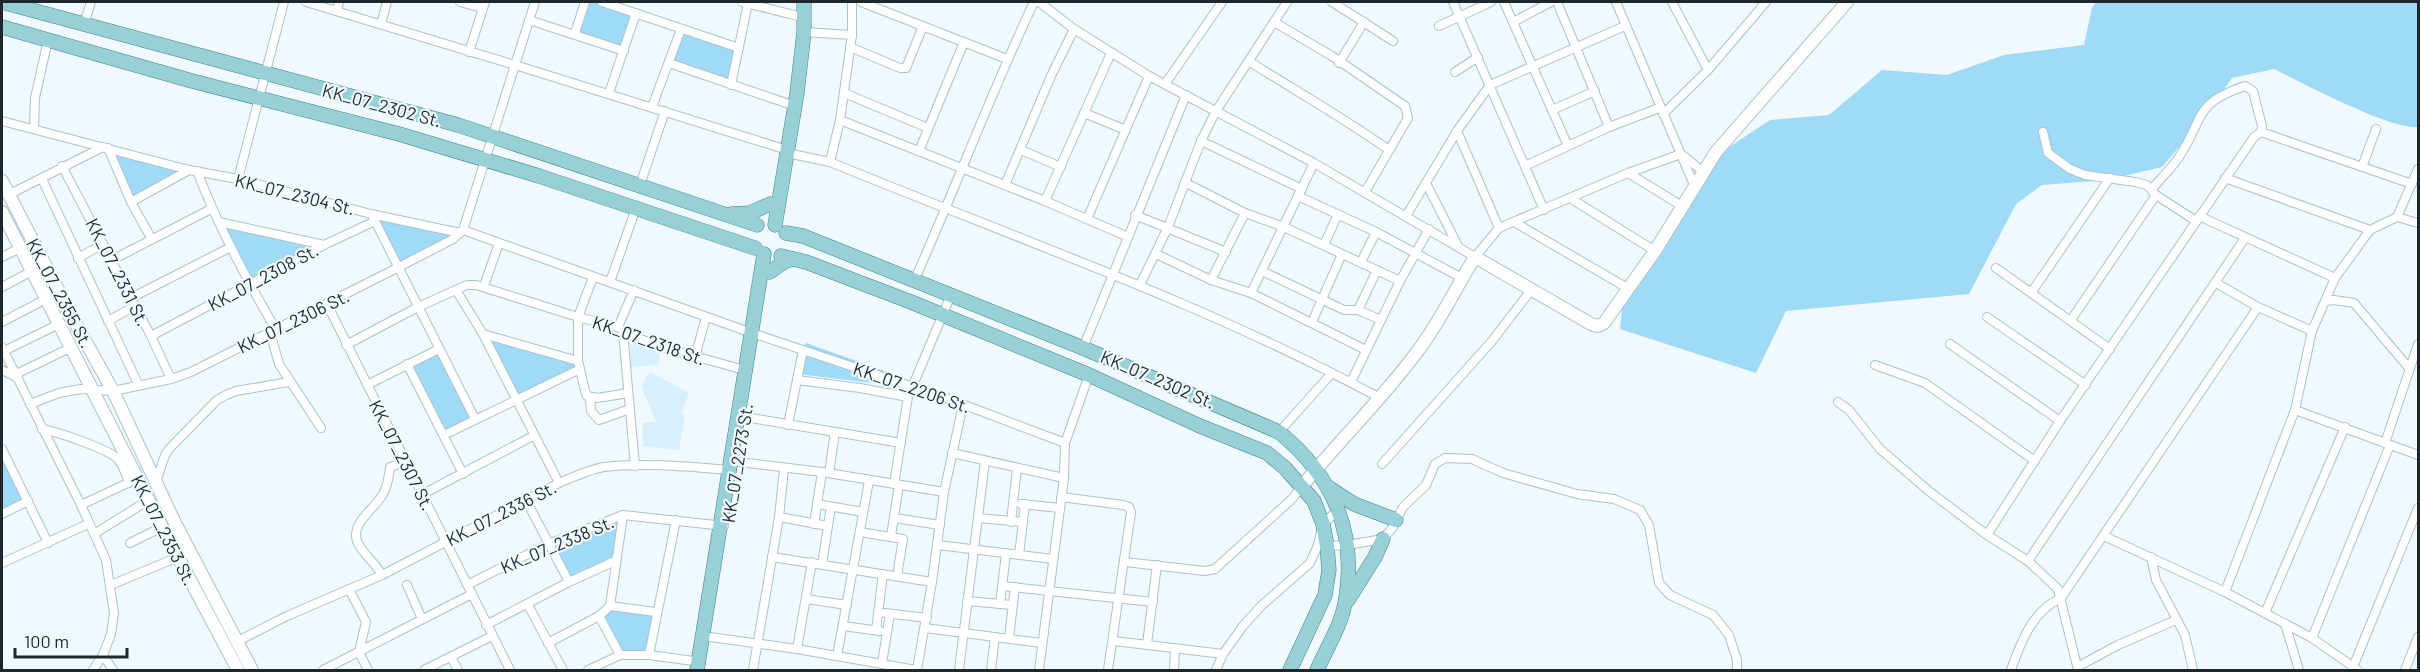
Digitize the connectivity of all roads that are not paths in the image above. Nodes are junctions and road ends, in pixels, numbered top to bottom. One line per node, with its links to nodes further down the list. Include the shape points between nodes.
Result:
1 (2, 2): 39 (main road, KK_07_2302 St.)
2 (91, 2): 39 (street)
3 (284, 2): 68 (street)
4 (308, 2): 31 (street)
5 (339, 2): 31 (street)
6 (387, 2): 40 (street)
7 (460, 2): 30 (street)
8 (535, 2): 35 (street)
9 (585, 2): 48 (street)
10 (602, 2): 32 (street)
11 (745, 2): 34 (street); 55 (street)
12 (798, 2): 34 (main road)
13 (804, 2): 47 (main road)
14 (852, 2): 49 (street)
15 (861, 2): 44 (street)
16 (1034, 2): 60 (street)
17 (1039, 2): 46 (street)
18 (1222, 2): 70 (street)
19 (1287, 2): 36 (street)
20 (1332, 2): 37 (street)
21 (1453, 2): 33 (street)
22 (1491, 2): 33 (street)
23 (1504, 2): 38 (street)
24 (1551, 2): 38 (street)
25 (1557, 2): 53 (street)
26 (1616, 2): 42 (street)
27 (1672, 2): 66 (street)
28 (1766, 2): 66 (street)
29 (1844, 2): 114 (street)
30 (484, 5): 57 (street)
31 (337, 11): 40 (street)
32 (636, 14): 45 (street); 56 (street)
33 (1459, 15): 41 (street); 59 (street)
34 (798, 16): 78 (main road)
35 (530, 20): 48 (street); 64 (street)
36 (1274, 22): 61 (street); 63 (street)
37 (1364, 22): 51 (street); 63 (street)
38 (1513, 22): 65 (street)
39 (84, 24): 68 (main road, KK_07_2302 St.)
40 (381, 24): 57 (street)
41 (1440, 26)
42 (1625, 26): 53 (street); 83 (street)
43 (2, 27): 50 (main road, KK_07_2302 St.)
44 (923, 27): 52 (street); 54 (street, via 906,68)
45 (681, 29): 55 (street); 62 (street)
46 (1074, 29): 58 (street); 99 (street)
47 (804, 32): 49 (street); 101 (main road)
48 (575, 33): 56 (street)
49 (852, 35): 54 (street)
50 (48, 40): 77 (main road, KK_07_2302 St.); 88 (street, via 35,98)
51 (1393, 41)
52 (964, 42): 60 (street); 89 (street)
53 (1577, 46): 65 (street); 73 (street)
54 (850, 47): 75 (street)
55 (739, 48): 71 (street)
56 (624, 51): 74 (street)
57 (469, 52): 64 (street)
58 (1112, 52): 69 (street); 84 (street)
59 (1478, 57): 67 (street); 72 (street)
60 (1007, 59): 111 (street)
61 (1250, 62): 82 (street); 100 (street)
62 (669, 63): 71 (street); 79 (street)
63 (1339, 63): 100 (street, via 1405,106 1408,118)
64 (515, 65): 74 (street); 95 (street)
65 (1533, 67): 72 (street); 80 (street)
66 (1708, 70): 83 (street)
67 (1455, 72)
68 (266, 75): 77 (street); 95 (main road, KK_07_2302 St., via 458,125)
69 (1149, 76): 70 (street); 91 (street)
70 (1165, 84): 76 (street)
71 (731, 86): 78 (street)
72 (1490, 86): 92 (street); 108 (street)
73 (1595, 91): 80 (street); 87 (street)
74 (609, 93): 79 (street)
75 (844, 93): 85 (street); 89 (street)
76 (1186, 95): 82 (street); 142 (street)
77 (260, 98): 104 (main road, KK_07_2302 St.); 119 (street)
78 (789, 104): 101 (main road)
79 (652, 106): 81 (street)
80 (1552, 110): 97 (street)
81 (665, 111): 101 (street); 124 (street)
82 (1216, 111): 96 (street); 106 (street)
83 (1661, 111): 87 (street); 103 (street)
84 (1084, 113): 91 (street); 109 (street)
85 (840, 120): 102 (street); 105 (street)
86 (2, 121): 88 (street)
87 (1609, 127): 97 (street)
88 (34, 128): 98 (street)
89 (928, 128): 102 (street)
90 (2376, 129): 110 (street)
91 (1126, 130): 147 (street)
92 (1457, 131): 122 (street); 155 (street)
93 (2043, 132): 116 (street, via 2048,153 2057,160 2085,175)
94 (2260, 132): 110 (street); 117 (street); 128 (street, via 2253,91 2245,86 2224,94 2198,117 2179,156)
95 (492, 138): 104 (street); 124 (main road, KK_07_2302 St.)
96 (1201, 141): 121 (street); 129 (street)
97 (1568, 146): 108 (street)
98 (106, 147): 107 (street); 113 (street, KK_07_2304 St.); 133 (street)
99 (1021, 150): 109 (street); 125 (street)
100 (1389, 150): 127 (street)
101 (784, 151): 105 (street); 150 (main road)
102 (919, 151): 111 (street)
103 (1681, 154): 114 (street); 115 (street); 126 (street)
104 (486, 160): 135 (main road, KK_07_2302 St.); 158 (street)
105 (830, 162): 137 (street)
106 (1314, 163): 127 (street); 129 (street)
107 (62, 166): 118 (street); 165 (street, KK_07_2331 St.)
108 (1525, 166): 138 (street)
109 (1060, 167): 132 (street)
110 (2362, 167): 123 (street)
111 (963, 168): 125 (street); 137 (street)
112 (2418, 169): 123 (street)
113 (193, 170): 119 (street, KK_07_2304 St.); 133 (street); 136 (street)
114 (1702, 171): 126 (street)
115 (1628, 173): 131 (street); 134 (street)
116 (2110, 178): 128 (street, via 2135,182); 205 (street)
117 (2225, 178): 148 (street); 157 (street)
118 (42, 179): 130 (street); 179 (street)
119 (238, 179): 144 (street, KK_07_2304 St.)
120 (2, 182): 130 (street, KK_07_2355 St.)
121 (1186, 183): 139 (street); 153 (street)
122 (1426, 183): 143 (street); 169 (street)
123 (2412, 184): 145 (street)
124 (640, 185): 140 (main road, KK_07_2302 St.)
125 (1005, 185): 132 (street)
126 (1694, 185): 134 (street)
127 (1365, 192): 143 (street)
128 (2154, 192): 148 (street); 221 (street)
129 (1300, 193): 141 (street); 154 (street)
130 (8, 195): 261 (street, KK_07_2355 St.)
131 (1570, 198): 138 (street); 171 (street)
132 (1045, 201): 147 (street)
133 (131, 202): 161 (street)
134 (1682, 206): 171 (street)
135 (636, 208): 163 (main road, KK_07_2302 St.); 195 (street)
136 (211, 209): 149 (street); 161 (street)
137 (946, 210): 188 (street); 192 (street)
138 (1545, 210): 151 (street)
139 (1245, 213): 154 (street); 172 (street)
140 (723, 214): 150 (main road, KK_07_2302 St.); 150 (main road, via 750,213)
141 (1338, 214): 159 (street); 167 (street)
142 (1135, 215): 153 (street); 160 (street)
143 (1406, 216): 156 (street)
144 (373, 217): 158 (street, KK_07_2304 St.); 166 (street, KK_07_2308 St.); 182 (street)
145 (2397, 217): 152 (street); 157 (street)
146 (3, 218): 170 (street, KK_07_2355 St.)
147 (1087, 219): 160 (street)
148 (2198, 219): 162 (street); 239 (street)
149 (219, 222): 166 (street); 168 (street)
150 (775, 222): 176 (main road, via 790,248); 176 (main road, via 751,232 749,237); 192 (main road, KK_07_2302 St.)
151 (1514, 222): 155 (street); 202 (street)
152 (2418, 223)
153 (1168, 227): 172 (street); 174 (street)
154 (1284, 227): 167 (street); 185 (street)
155 (1499, 228): 178 (street)
156 (1429, 229): 169 (street); 173 (street)
157 (2370, 230): 191 (street)
158 (462, 231): 164 (street, KK_07_2304 St.); 182 (street, KK_07_2306 St.)
159 (1376, 232): 173 (street); 181 (street)
160 (1126, 236): 188 (street)
161 (151, 238): 180 (street)
162 (2245, 238): 191 (street); 196 (street)
163 (737, 242): 176 (main road, KK_07_2302 St.); 187 (main road, via 755,254)
164 (499, 243): 189 (street, KK_07_2304 St.); 199 (street)
165 (103, 244): 179 (street); 180 (street, KK_07_2331 St.)
166 (324, 245): 197 (street, KK_07_2308 St.)
167 (1324, 245): 175 (street)
168 (231, 247): 197 (street); 211 (street)
169 (1458, 247): 178 (street)
170 (20, 248): 177 (street); 186 (street, KK_07_2355 St.)
171 (1655, 251): 202 (street)
172 (1226, 252): 193 (street)
173 (1415, 252): 190 (street); 194 (street)
174 (1156, 254): 193 (street); 198 (street)
175 (1342, 254): 181 (street); 209 (street)
176 (773, 255): 187 (main road); 187 (main road, via 784,262); 216 (main road, KK_07_2302 St.)
177 (2, 257)
178 (1475, 257): 190 (street); 201 (street)
179 (78, 258): 222 (street)
180 (112, 260): 211 (street, KK_07_2331 St.)
181 (1361, 262): 184 (street)
182 (399, 267): 212 (street, KK_07_2306 St.); 213 (street)
183 (1996, 268): 205 (street)
184 (1377, 270): 194 (street); 215 (street)
185 (1262, 271): 206 (street); 209 (street)
186 (33, 272): 200 (street); 208 (street, KK_07_2355 St.)
187 (766, 272): 230 (main road, KK_07_2273 St.)
188 (1113, 274): 198 (street); 236 (street)
189 (593, 278): 195 (street, KK_07_2304 St.); 218 (street)
190 (1462, 278): 265 (street, via 1442,316)
191 (2335, 278): 210 (street)
192 (915, 279): 207 (main road, KK_07_2302 St.)
193 (1211, 280): 206 (street)
194 (1400, 281): 220 (street)
195 (610, 282): 204 (street, KK_07_2304 St.)
196 (2216, 283): 214 (street); 360 (street)
197 (250, 285): 227 (street); 231 (street, KK_07_2308 St.)
198 (1140, 285): 249 (street)
199 (484, 286): 203 (street, via 468,285); 218 (street, KK_07_2318 St.)
200 (2, 287)
201 (1532, 289): 202 (street, via 1598,326); 292 (street, via 1492,341)
202 (1629, 289)
203 (456, 290): 213 (street); 229 (street)
204 (634, 290): 219 (street, KK_07_2304 St.); 226 (street)
205 (2031, 292): 221 (street)
206 (1251, 293): 224 (street)
207 (951, 295): 216 (street); 236 (main road, KK_07_2302 St.)
208 (46, 299): 223 (street); 225 (street, KK_07_2355 St.)
209 (1321, 299): 215 (street, via 1344,310); 224 (street)
210 (2325, 301): 228 (street); 246 (street, via 2354,303)
211 (133, 302): 222 (street); 231 (street, KK_07_2331 St.)
212 (327, 304): 227 (street, KK_07_2306 St.); 234 (street, KK_07_2307 St.)
213 (418, 307): 234 (street); 238 (street)
214 (2258, 307): 228 (street); 343 (street)
215 (1358, 310): 220 (street)
216 (943, 315): 250 (main road, KK_07_2302 St.); 259 (street)
217 (1987, 316): 258 (street)
218 (578, 317): 226 (street, KK_07_2318 St.); 244 (street)
219 (706, 317): 230 (street, KK_07_2304 St.); 242 (street)
220 (1382, 320): 241 (street)
221 (2071, 320): 239 (street)
222 (108, 321): 257 (street)
223 (2, 322)
224 (1311, 322): 241 (street)
225 (59, 324): 235 (street, KK_07_2355 St.); 237 (street)
226 (621, 329): 242 (street, KK_07_2318 St.); 262 (street)
227 (273, 330): 252 (street, KK_07_2306 St.); 254 (street, via 276,357)
228 (2312, 331): 271 (street)
229 (483, 334): 244 (street); 266 (street)
230 (755, 334): 240 (street, KK_07_2206 St.); 248 (main road, KK_07_2273 St.)
231 (151, 336): 252 (street, KK_07_2331 St.)
232 (1950, 344): 274 (street)
233 (2418, 344): 246 (street)
234 (346, 345): 256 (street, KK_07_2307 St.)
235 (70, 348): 251 (street); 260 (street, KK_07_2355 St.)
236 (1083, 348): 280 (main road, KK_07_2302 St.)
237 (3, 349): 251 (street)
238 (439, 349): 243 (street); 273 (street)
239 (2110, 349): 258 (street)
240 (803, 350): 253 (street); 259 (street, KK_07_2206 St.)
241 (1366, 350): 255 (street)
242 (695, 357): 248 (street, KK_07_2318 St.)
243 (407, 364): 256 (street); 281 (street)
244 (579, 365): 264 (street, via 585,391); 266 (street)
245 (1875, 365): 290 (street, via 1924,383)
246 (2409, 368): 285 (street)
247 (2, 370): 251 (street)
248 (749, 371): 272 (main road, KK_07_2273 St.)
249 (1332, 373): 255 (street); 280 (street)
250 (1089, 375): 283 (street); 306 (main road, KK_07_2302 St., via 1267,453)
251 (17, 376): 268 (street)
252 (171, 379): 257 (street, KK_07_2306 St.)
253 (797, 380): 263 (street); 275 (street)
254 (289, 382): 277 (street); 303 (street, KK_07_2353 St., via 236,391 217,400 169,448)
255 (1351, 382): 265 (street)
256 (367, 385): 291 (street, KK_07_2307 St.)
257 (139, 386): 261 (street, KK_07_2306 St.)
258 (2086, 386): 274 (street)
259 (913, 387): 263 (street); 269 (street, KK_07_2206 St.)
260 (93, 389): 261 (street, KK_07_2306 St.); 268 (street, KK_07_2306 St., via 59,393); 301 (street, KK_07_2353 St.)
261 (113, 391): 303 (street, KK_07_2353 St.)
262 (628, 393): 264 (street); 270 (street)
263 (908, 397): 284 (street)
264 (594, 398): 270 (street, via 591,411 599,420)
265 (1380, 398): 297 (street)
266 (515, 400): 273 (street); 282 (street)
267 (1838, 402): 341 (street, via 1880,449)
268 (30, 404): 278 (street)
269 (963, 405): 283 (street, KK_07_2206 St.); 287 (street)
270 (630, 409): 293 (street)
271 (2295, 410): 276 (street); 379 (street)
272 (741, 417): 275 (street); 294 (main road, KK_07_2273 St.)
273 (475, 419): 281 (street)
274 (2060, 421): 290 (street)
275 (788, 425): 279 (street)
276 (2345, 427): 285 (street); 395 (street)
277 (321, 428)
278 (42, 429): 301 (street, KK_07_2353 St., via 118,459); 317 (street)
279 (835, 432): 284 (street); 298 (street)
280 (1279, 432): 297 (main road, KK_07_2302 St.)
281 (444, 435): 299 (street)
282 (533, 436): 299 (street); 304 (street)
283 (1065, 443): 300 (street)
284 (901, 444): 305 (street)
285 (2388, 444): 288 (street); 412 (street)
286 (2, 449): 313 (street)
287 (952, 453): 289 (street); 308 (street)
288 (2418, 455)
289 (985, 461): 296 (street); 327 (street)
290 (2035, 461): 341 (street)
291 (406, 462): 309 (street, KK_07_2307 St.); 368 (street, via 390,467 385,490 376,506 359,522 357,531 362,550)
292 (1382, 464)
293 (635, 466): 294 (street, KK_07_2336 St.); 304 (street, KK_07_2336 St., via 603,467)
294 (733, 466): 295 (street, KK_07_2336 St.); 336 (main road, KK_07_2273 St.)
295 (787, 468): 298 (street, KK_07_2336 St.); 325 (street)
296 (1017, 468): 300 (street); 314 (street)
297 (1317, 468): 306 (street); 307 (main road, KK_07_2302 St.)
298 (826, 473): 302 (street, KK_07_2336 St.); 315 (street)
299 (463, 474): 309 (street)
300 (1064, 478): 310 (street)
301 (133, 481): 311 (street, KK_07_2353 St.); 317 (street)
302 (868, 481): 305 (street, KK_07_2336 St.); 322 (street)
303 (156, 482): 413 (street, KK_07_2353 St.)
304 (559, 483): 312 (street, KK_07_2336 St.)
305 (896, 485): 308 (street, KK_07_2336 St.); 326 (street)
306 (1303, 485): 334 (main road, KK_07_2302 St.); 365 (street, via 1215,569)
307 (1327, 486): 321 (main road, KK_07_2302 St.); 329 (main road, via 1354,504)
308 (944, 492): 335 (street)
309 (423, 494): 345 (street, KK_07_2307 St.)
310 (1061, 497): 319 (street); 362 (street, via 1129,507)
311 (149, 500): 338 (street, KK_07_2353 St.); 340 (street)
312 (526, 500): 345 (street, KK_07_2336 St.); 348 (street)
313 (28, 501): 323 (street); 346 (street)
314 (1012, 503): 316 (street); 330 (street)
315 (817, 504): 318 (street); 333 (street)
316 (1025, 504): 319 (street); 331 (street)
317 (81, 505): 332 (street)
318 (831, 507): 322 (street); 337 (street)
319 (1060, 508): 358 (street)
320 (2418, 508): 432 (street)
321 (1339, 509): 334 (street); 350 (main road, KK_07_2302 St.)
322 (863, 512): 339 (street)
323 (2, 514)
324 (623, 515): 328 (street, KK_07_2338 St.); 348 (street, KK_07_2338 St.); 359 (street)
325 (779, 517): 333 (street); 357 (street)
326 (894, 518): 335 (street); 342 (street)
327 (978, 518): 330 (street); 352 (street)
328 (676, 520): 336 (street, KK_07_2338 St.); 392 (street)
329 (1396, 520): 344 (street); 455 (street, via 1403,507 1426,485 1436,464 1456,457 1576,494 1628,504 1640,510 1649,525 1659,583 1670,595 1713,615 1729,635)
330 (1011, 522): 331 (street)
331 (1023, 522): 354 (street)
332 (88, 524): 340 (street); 346 (street)
333 (814, 524): 337 (street)
334 (1323, 524): 351 (main road, KK_07_2302 St.); 422 (street, via 1310,563 1261,606)
335 (940, 525): 349 (street)
336 (724, 526): 408 (main road, KK_07_2273 St.)
337 (828, 526): 364 (street)
338 (162, 527): 347 (street); 356 (street, KK_07_2353 St.)
339 (860, 532): 342 (street); 366 (street)
340 (94, 534): 372 (street, via 106,560)
341 (1987, 535): 360 (street)
342 (891, 536): 369 (street, via 903,539)
343 (2104, 536): 355 (street); 382 (street)
344 (1383, 538): 350 (street); 387 (main road)
345 (445, 542): 368 (street, KK_07_2336 St.); 374 (street, KK_07_2307 St.)
346 (48, 543): 363 (street)
347 (130, 543)
348 (548, 544): 370 (street); 374 (street, KK_07_2338 St.)
349 (938, 545): 352 (street); 371 (street)
350 (1347, 545): 351 (street); 387 (main road, KK_07_2302 St.)
351 (1328, 546): 453 (main road, KK_07_2302 St., via 1325,595)
352 (974, 549): 353 (street); 384 (street)
353 (1006, 553): 354 (street); 375 (street)
354 (1019, 555): 358 (street)
355 (2151, 556): 379 (street); 399 (street, via 2156,580)
356 (178, 557): 372 (street); 435 (street, KK_07_2353 St.)
357 (772, 557): 361 (street); 417 (street)
358 (1053, 558): 378 (street)
359 (615, 561): 370 (street); 391 (street)
360 (2028, 561): 382 (street, via 2058,589)
361 (812, 562): 364 (street); 383 (street)
362 (1125, 562): 365 (street); 381 (street)
363 (2, 563)
364 (822, 564): 366 (street)
365 (1157, 565): 385 (street)
366 (853, 570): 367 (street); 389 (street)
367 (883, 574): 369 (street); 393 (street)
368 (382, 575): 377 (street, KK_07_2336 St.)
369 (897, 576): 371 (street)
370 (569, 582): 388 (street)
371 (932, 582): 397 (street)
372 (111, 585): 425 (street, via 114,613)
373 (406, 585): 398 (street)
374 (467, 585): 380 (street, KK_07_2307 St.)
375 (1002, 586): 376 (street); 386 (street)
376 (1015, 587): 378 (street); 390 (street)
377 (349, 589): 413 (street); 421 (street, via 366,622)
378 (1048, 590): 381 (street); 415 (street)
379 (2225, 592): 395 (street)
380 (472, 594): 398 (street); 401 (street, KK_07_2307 St.)
381 (1119, 597): 385 (street); 414 (street)
382 (2061, 598): 431 (street); 456 (street, via 2039,612)
383 (806, 600): 389 (street); 419 (street)
384 (967, 601): 386 (street); 406 (street)
385 (1153, 602): 418 (street)
386 (1000, 604): 390 (street)
387 (1345, 604): 454 (main road, KK_07_2302 St.)
388 (528, 605): 401 (street); 416 (street)
389 (847, 605): 402 (street)
390 (1012, 605): 411 (street)
391 (610, 606): 392 (street); 396 (street)
392 (656, 612): 424 (street)
393 (878, 612): 394 (street); 404 (street)
394 (890, 614): 397 (street); 405 (street)
395 (2265, 614): 400 (street)
396 (599, 616): 416 (street); 423 (street)
397 (927, 618): 403 (street)
398 (422, 619): 421 (street)
399 (2176, 620): 431 (street, via 2118,645); 457 (street, via 2185,635)
400 (2285, 624): 412 (street); 458 (street)
401 (486, 625): 407 (street, KK_07_2307 St.)
402 (843, 626): 404 (street); 426 (street)
403 (925, 628): 406 (street); 445 (street)
404 (876, 630): 405 (street)
405 (887, 633): 428 (street)
406 (964, 633): 409 (street); 446 (street)
407 (492, 636): 427 (street); 441 (street, KK_07_2307 St.)
408 (705, 637): 417 (street); 429 (main road, KK_07_2273 St.)
409 (995, 637): 411 (street); 447 (street)
410 (2418, 637): 459 (street)
411 (1009, 638): 415 (street)
412 (2312, 638): 432 (street)
413 (238, 641): 436 (street, KK_07_2353 St.)
414 (1113, 641): 418 (street); 450 (street)
415 (1042, 643): 449 (street)
416 (548, 644): 442 (street)
417 (758, 644): 419 (street); 444 (street)
418 (1146, 644): 420 (street)
419 (797, 649): 426 (street)
420 (1176, 649): 422 (street); 451 (street)
421 (359, 652): 437 (street); 438 (street)
422 (1223, 654): 452 (street)
423 (620, 655): 424 (street); 443 (street)
424 (649, 655): 429 (street)
425 (103, 656): 433 (street); 434 (street)
426 (837, 656): 430 (street)
427 (451, 657): 439 (street); 440 (street)
428 (882, 663): 430 (street); 445 (street)
429 (700, 666)
430 (870, 666)
431 (2078, 668)
432 (2356, 668)
433 (93, 670)
434 (112, 670)
435 (238, 670)
436 (252, 670)
437 (323, 670)
438 (368, 670)
439 (424, 670)
440 (458, 670)
441 (510, 670)
442 (563, 670)
443 (588, 670)
444 (753, 670)
445 (917, 670)
446 (959, 670)
447 (991, 670): 448 (street)
448 (1002, 670)
449 (1039, 670)
450 (1108, 670)
451 (1174, 670)
452 (1216, 670)
453 (1290, 670)
454 (1317, 670)
455 (1737, 670)
456 (2011, 670)
457 (2193, 670)
458 (2299, 670)
459 (2405, 670)

